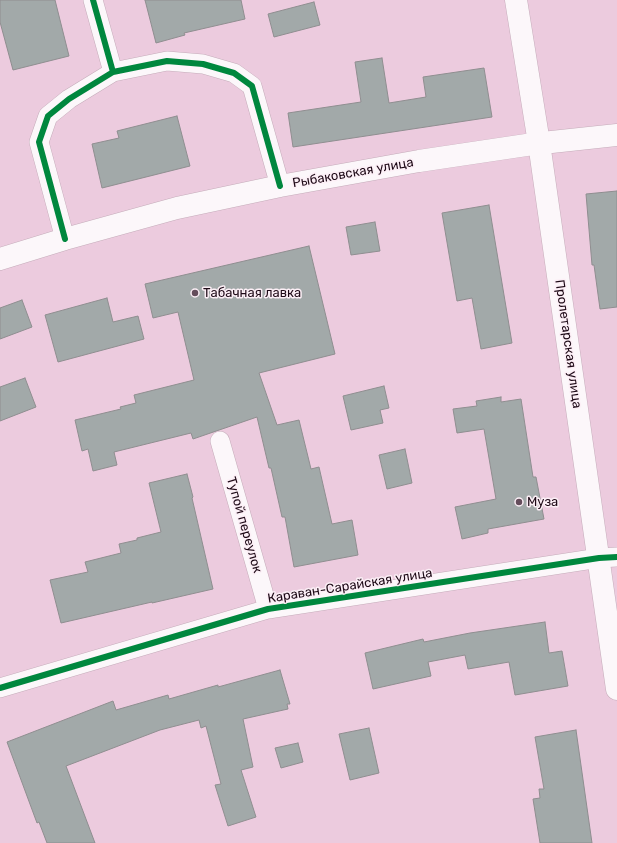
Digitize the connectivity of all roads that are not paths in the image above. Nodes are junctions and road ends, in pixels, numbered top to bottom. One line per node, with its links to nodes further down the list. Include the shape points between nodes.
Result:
1 (93, 0): 3 (street)
2 (516, 0): 5 (main road, Пролетарская улица)
3 (113, 72): 6 (street, via 167,61 202,64 234,73 252,86); 7 (street, via 48,116 38,142)
4 (617, 135): 5 (main road, Рыбаковская улица)
5 (539, 143): 6 (main road, Рыбаковская улица); 10 (main road, Пролетарская улица)
6 (280, 186): 7 (main road, Рыбаковская улица, via 177,208)
7 (65, 239): 8 (main road, Рыбаковская улица)
8 (0, 259)
9 (220, 441): 11 (street, Тупой переулок)
10 (608, 557): 11 (street, Караван-Сарайская улица); 13 (main road, Пролетарская улица)
11 (268, 609): 12 (street, Караван-Сарайская улица)
12 (0, 688)
13 (617, 689)

